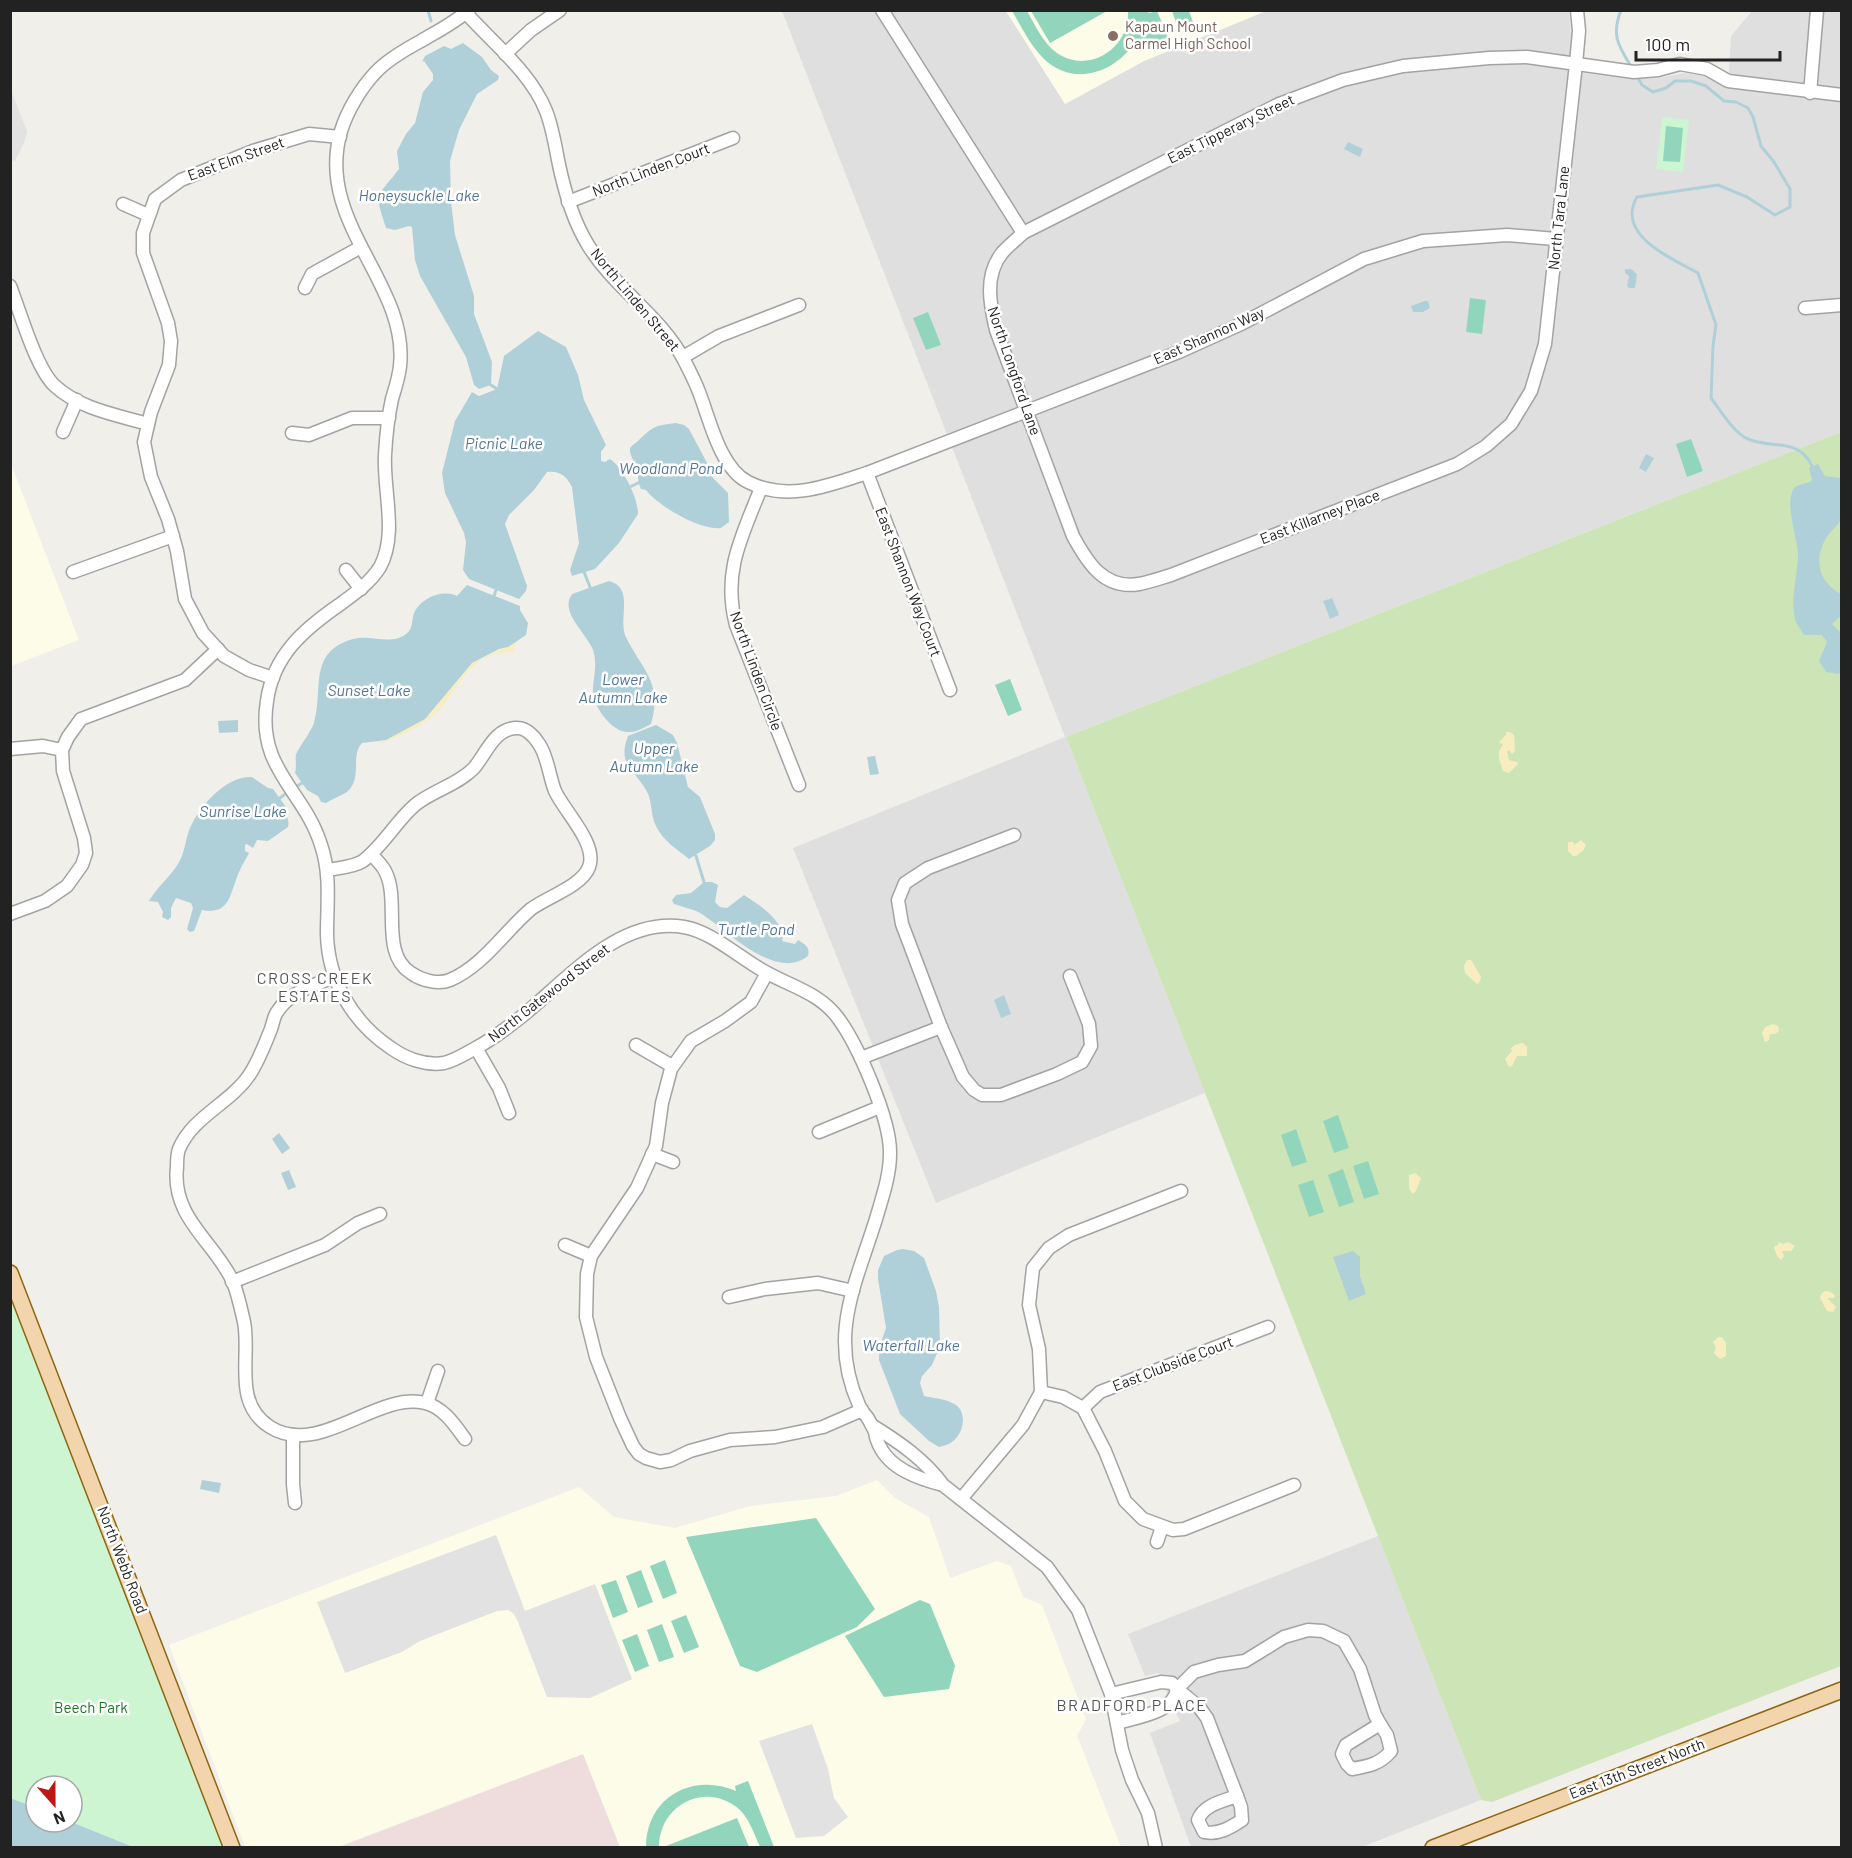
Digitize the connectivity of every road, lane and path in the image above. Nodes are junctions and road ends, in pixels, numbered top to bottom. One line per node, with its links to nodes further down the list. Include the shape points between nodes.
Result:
1 (560, 10): 6 (street)
2 (882, 10): 15 (street)
3 (1577, 10): 7 (street, North Tara Lane)
4 (1817, 10): 8 (street)
5 (467, 12): 6 (street, North Linden Street); 10 (street, North Gatewood Street, via 376,71 354,102)
6 (504, 54): 12 (street, North Linden Street, via 529,82 546,111)
7 (1576, 64): 8 (street, East Tipperary Street, via 1634,72 1680,64 1707,69 1728,81); 15 (street, East Tipperary Street, via 1527,57 1489,58 1403,66 1343,80 1279,104); 16 (street, North Tara Lane)
8 (1810, 93): 9 (street, East Tipperary Street)
9 (1842, 95)
10 (340, 137): 14 (street, East Elm Street, via 309,134 181,180 155,199); 17 (street, North Gatewood Street, via 336,166 342,205)
11 (733, 138): 12 (street, North Linden Court)
12 (568, 202): 23 (street, North Linden Street, via 588,246)
13 (123, 204): 14 (street)
14 (148, 215): 28 (street, via 143,253 171,341 169,364)
15 (1023, 233): 25 (street, North Longford Lane, via 998,261 991,276 989,301)
16 (1556, 239): 25 (street, East Shannon Way, via 1507,235 1423,241 1364,259 1179,352); 27 (street, North Tara Lane, via 1545,344 1531,392)
17 (361, 247): 19 (street, via 312,274); 26 (street, North Gatewood Street, via 400,331 400,366)
18 (10, 286): 24 (street, via 44,371 55,386)
19 (305, 288)
20 (799, 305): 23 (street, via 719,336)
21 (1842, 305): 22 (street)
22 (1805, 308)
23 (683, 357): 32 (street, North Linden Street, via 724,456 734,472)
24 (77, 400): 28 (street, via 94,409); 29 (street)
25 (1026, 410): 31 (street, East Shannon Way); 36 (street, North Longford Lane, via 1073,536 1087,562)
26 (389, 418): 30 (street, via 352,418 309,435); 37 (street, North Gatewood Street, via 384,461 388,540 381,565)
27 (1514, 420): 36 (street, East Killarney Place, via 1486,446 1457,464 1171,575 1138,585)
28 (148, 424): 33 (street, via 144,442 151,477)
29 (63, 432)
30 (292, 433)
31 (867, 473): 32 (street, North Linden Street, via 821,489 794,492); 40 (street, East Shannon Way Court)
32 (761, 488): 43 (street, North Linden Circle, via 734,556 732,609)
33 (173, 536): 35 (street); 38 (street, via 185,599 202,633)
34 (345, 570): 37 (street)
35 (73, 572)
36 (1112, 580)
37 (361, 589): 39 (street, North Gatewood Street, via 295,639 275,668)
38 (218, 649): 39 (street, via 249,670); 42 (street, via 185,680 81,719)
39 (273, 678): 46 (street, North Gatewood Street, via 267,698 267,738 276,768 307,812 320,840)
40 (950, 690)
41 (10, 749): 42 (street, via 43,746)
42 (62, 750): 47 (street, via 63,771 86,854 67,886 45,901)
43 (799, 785)
44 (1014, 835): 51 (street, via 928,868 905,883 898,900 902,924)
45 (371, 854): 45 (street, via 415,805 472,769 503,731 518,728 527,731 539,744 556,792 590,852 590,866 583,877 533,908 473,967 448,981 425,980 409,972 398,959 386,872); 46 (street, via 360,862)
46 (328, 870): 50 (street, North Gatewood Street, via 327,942)
47 (10, 914)
48 (767, 973): 53 (street, North Gatewood Street, via 696,930 678,926 650,928 620,939 588,959 522,1017); 54 (street, North Gatewood Street, via 809,992 832,1010); 55 (street, via 751,1002 691,1041)
49 (1070, 976): 51 (street, via 1089,1024 1091,1046 1082,1062 1057,1074 1001,1095 982,1095 963,1077)
50 (334, 977): 53 (street, North Gatewood Street, via 358,1018 396,1052 417,1061 442,1063); 68 (street, via 295,994 277,1012 249,1075 197,1124 179,1150 175,1179 184,1212)
51 (941, 1027): 54 (street)
52 (636, 1046): 55 (street)
53 (476, 1048): 57 (street)
54 (861, 1058): 56 (street, North Gatewood Street)
55 (672, 1066): 59 (street)
56 (880, 1107): 58 (street); 69 (street, North Gatewood Street, via 891,1148 887,1184)
57 (509, 1113)
58 (819, 1132)
59 (652, 1154): 60 (street); 64 (street, via 637,1188)
60 (673, 1162)
61 (1181, 1191): 66 (street, via 1069,1234 1049,1248)
62 (380, 1214): 68 (street, via 358,1222 325,1245)
63 (565, 1245): 64 (street)
64 (591, 1256): 76 (street, via 586,1317 594,1347 633,1446 646,1458 660,1462 730,1440 775,1437 823,1427)
65 (1020, 1263): 66 (street)
66 (1033, 1268): 73 (street, via 1029,1305 1039,1349)
67 (10, 1273): 92 (main road, North Webb Road)
68 (232, 1282): 78 (street, via 244,1324 245,1389 255,1413 268,1426)
69 (853, 1290): 70 (street, via 818,1283); 76 (street, North Gatewood Street, via 845,1319 844,1359)
70 (729, 1297)
71 (1268, 1327): 75 (street, East Clubside Court, via 1100,1392)
72 (438, 1371): 74 (street)
73 (1041, 1392): 75 (street, via 1063,1397); 82 (street, via 1023,1425)
74 (427, 1403): 78 (street, via 404,1401 319,1432); 79 (street, via 449,1417)
75 (1083, 1408): 84 (street, via 1125,1501 1143,1519)
76 (862, 1410): 77 (street, North Gatewood Street)
77 (873, 1426): 80 (street, North Gatewood Street, via 932,1469); 80 (street, North Gatewood Street, via 879,1446 889,1460 903,1470)
78 (293, 1435): 83 (street)
79 (465, 1438)
80 (944, 1485): 82 (street, North Gatewood Street)
81 (1294, 1485): 84 (street, via 1184,1529)
82 (961, 1499): 88 (street, North Gatewood Street, via 1047,1567 1078,1610)
83 (295, 1503)
84 (1162, 1527): 85 (street)
85 (1157, 1542)
86 (1178, 1689): 88 (street, via 1172,1683 1161,1682); 89 (street, via 1176,1697 1163,1709); 90 (street, via 1194,1672 1245,1661 1284,1637 1308,1630 1323,1631 1344,1641 1360,1669); 91 (street, via 1207,1718)
87 (1842, 1690): 94 (main road, East 13th Street North)
88 (1111, 1694): 89 (street, North Gatewood Street)
89 (1117, 1723): 93 (street, North Gatewood Street, via 1122,1750 1148,1813)
90 (1380, 1724)
91 (1237, 1796)
92 (232, 1848)
93 (1156, 1848)
94 (1433, 1848)

